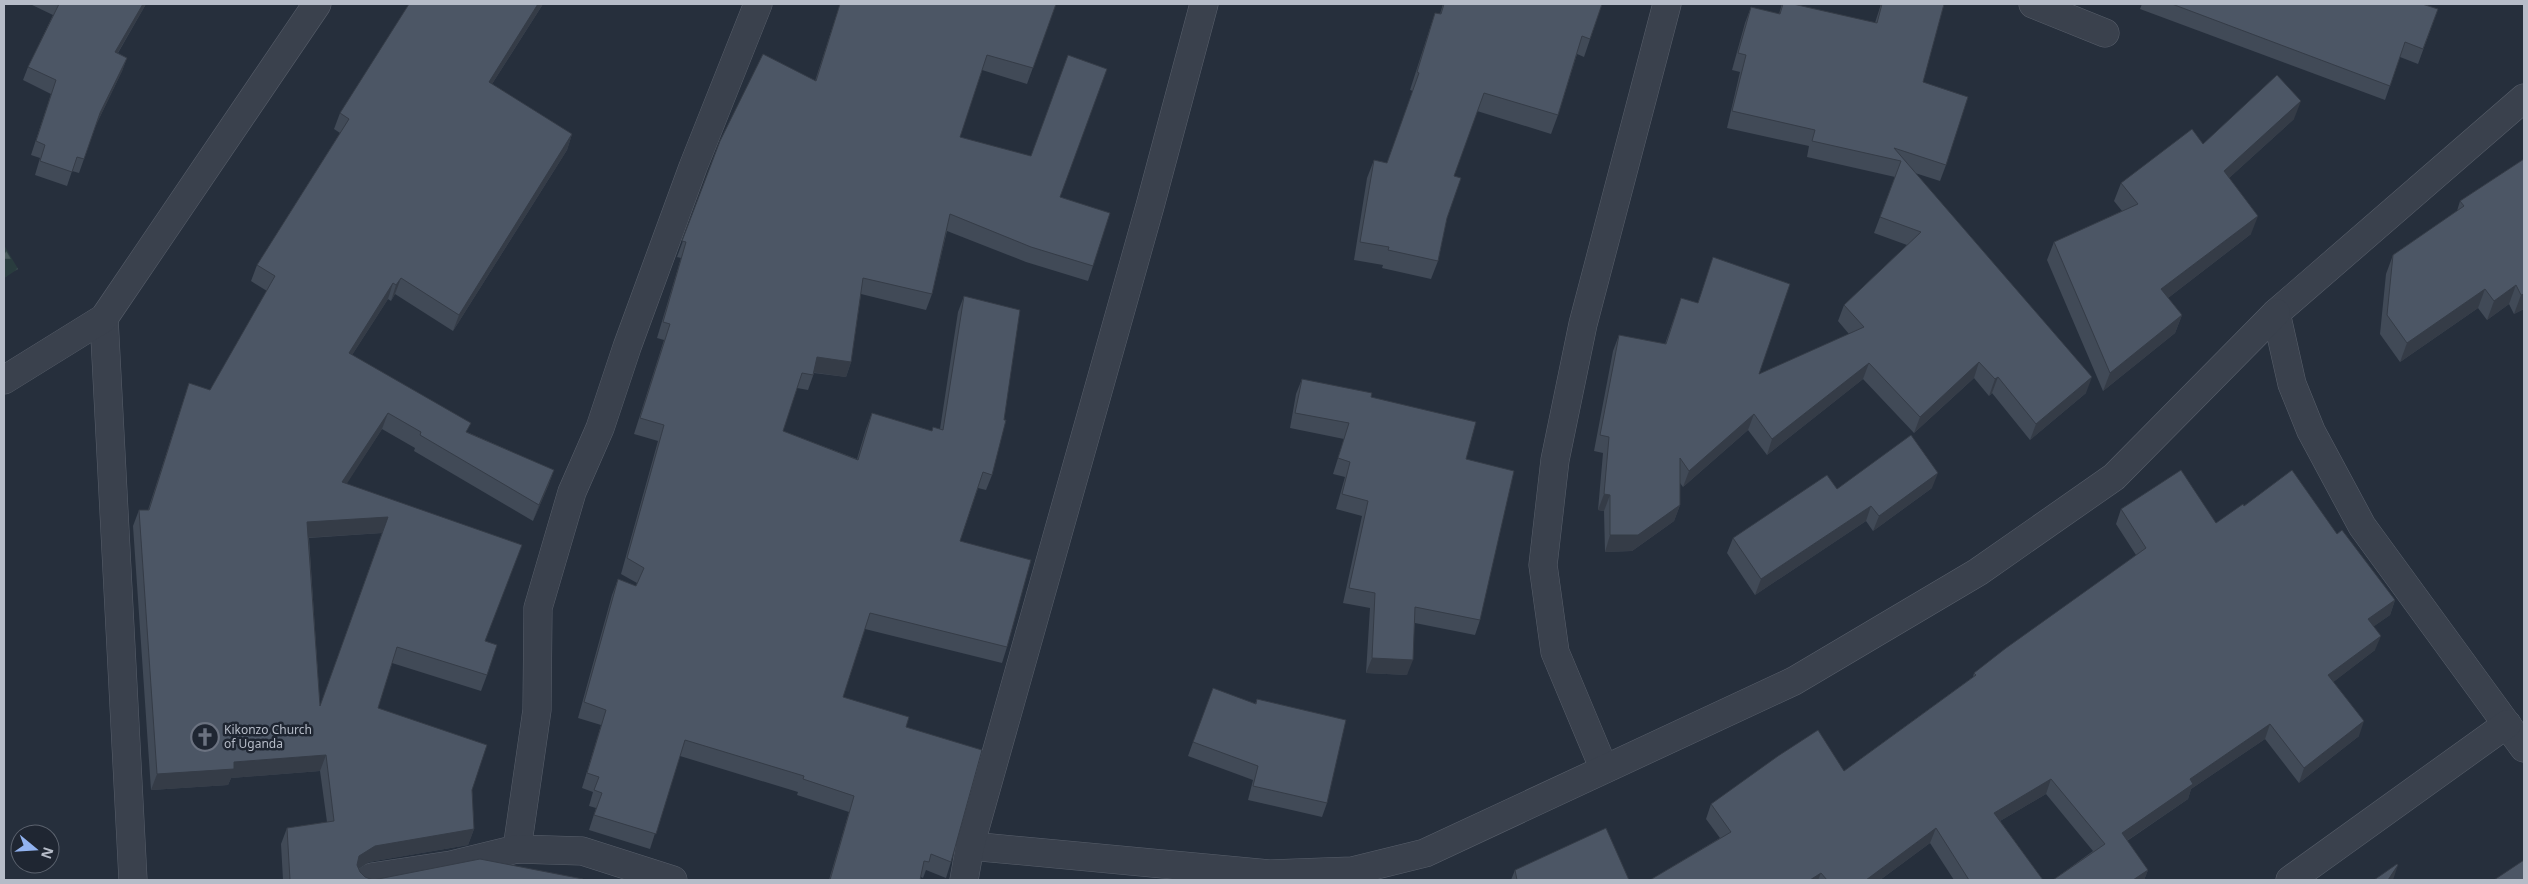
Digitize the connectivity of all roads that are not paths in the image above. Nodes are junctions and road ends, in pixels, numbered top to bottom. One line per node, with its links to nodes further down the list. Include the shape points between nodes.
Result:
1 (317, 4): 9 (street)
2 (758, 4): 15 (street, via 690,176 600,428 572,492 538,608 537,710)
3 (1204, 4): 14 (street, via 1148,216)
4 (1667, 4): 13 (street, via 1583,324 1555,460 1543,566 1556,652)
5 (2033, 4): 6 (street)
6 (2105, 33)
7 (2524, 98): 8 (street)
8 (2276, 313): 11 (street, via 2292,384 2311,431 2362,526); 13 (street, via 2114,477 1978,572 1794,681)
9 (104, 318): 10 (street); 16 (street)
10 (4, 380)
11 (2507, 724): 12 (street); 20 (street)
12 (2524, 748)
13 (1604, 769): 14 (street, via 1425,853 1352,871 1269,874)
14 (970, 846): 19 (street)
15 (516, 850): 17 (street); 18 (street, via 582,851)
16 (134, 880)
17 (367, 880)
18 (673, 880)
19 (964, 880)
20 (2290, 880)

